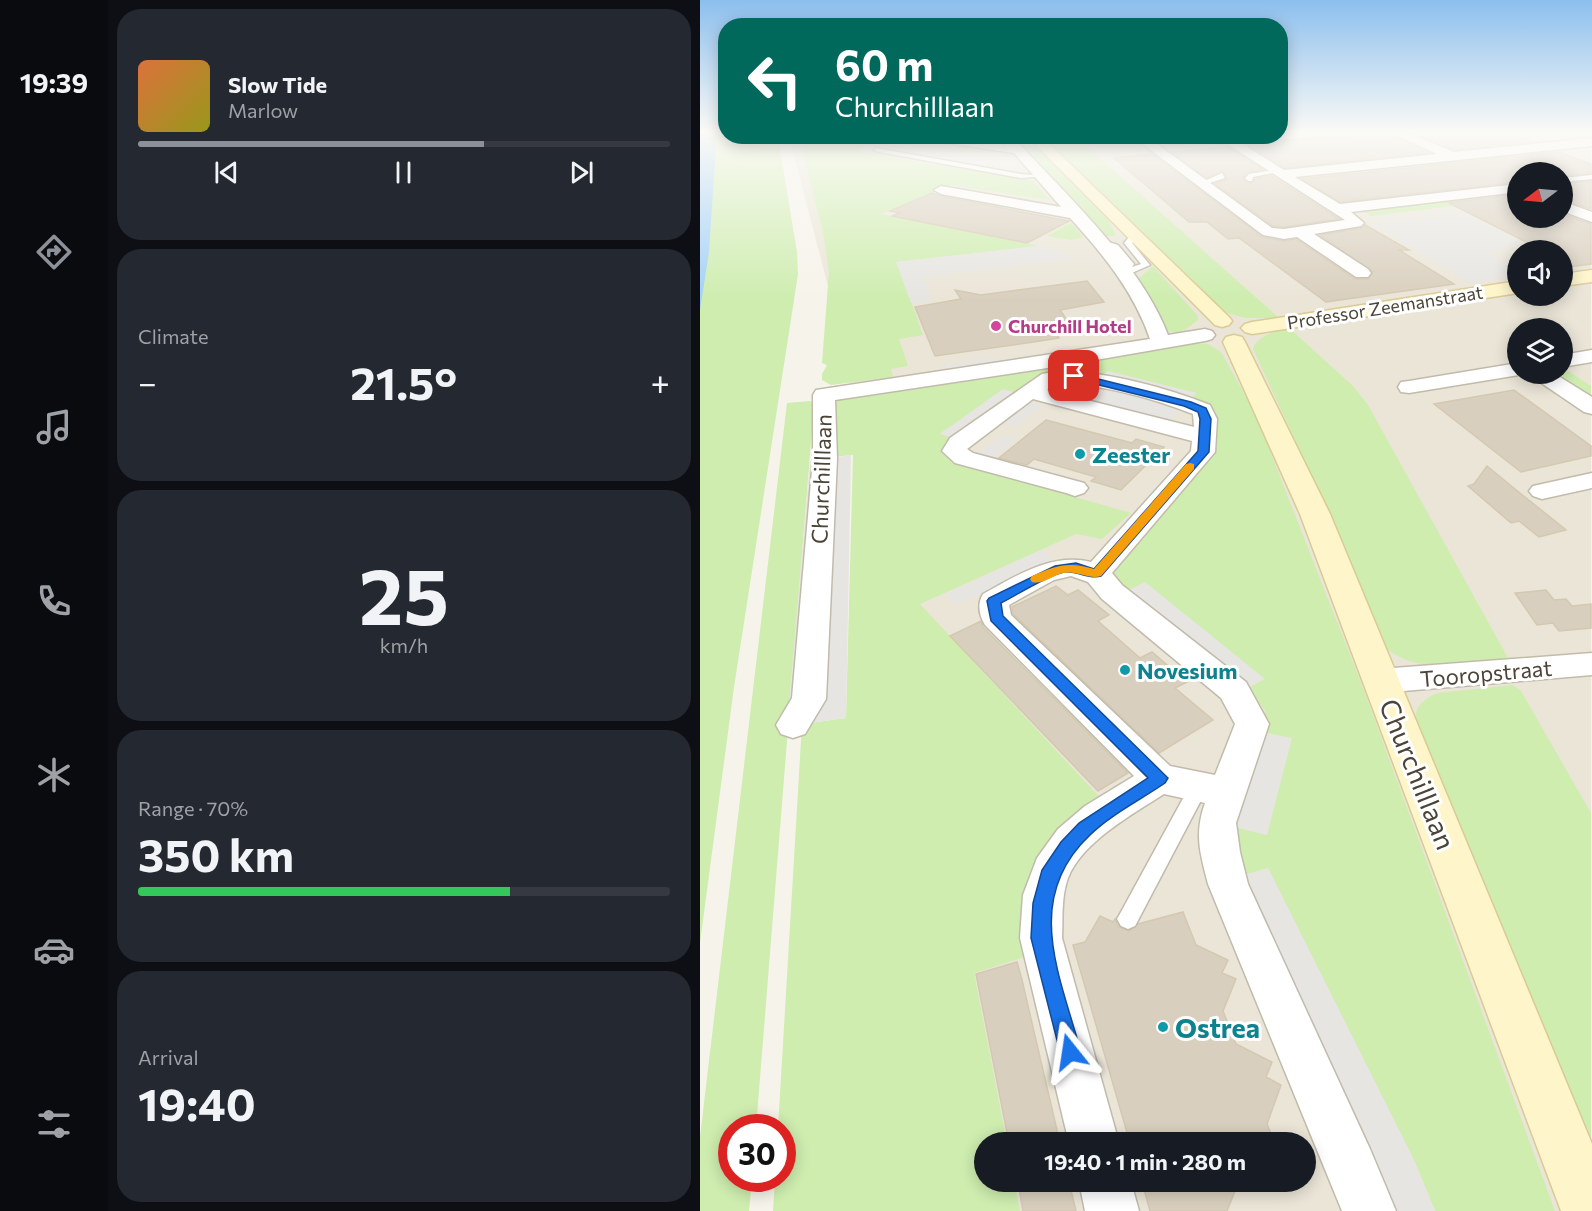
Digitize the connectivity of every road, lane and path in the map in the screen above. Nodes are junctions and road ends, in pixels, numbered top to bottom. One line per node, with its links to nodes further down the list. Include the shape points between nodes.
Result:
1 (1052, 188): 9 (street)
2 (1085, 188): 12 (main road, Churchilllaan)
3 (1206, 188): 11 (street, via 1261,229 1274,234)
4 (1303, 188): 7 (street)
5 (1505, 188): 7 (street)
6 (941, 190): 9 (street)
7 (1336, 209): 11 (street, via 1356,224)
8 (1573, 211): 10 (street)
9 (1074, 213): 13 (street)
10 (1591, 218)
11 (1301, 232): 14 (street)
12 (1134, 237): 13 (lane, via 1128,243 1146,265); 18 (main road, Churchilllaan)
13 (1125, 273): 19 (street)
14 (1362, 273)
15 (1591, 276): 16 (main road)
16 (1573, 278)
17 (1507, 289): 18 (main road, Professor Zeemanstraat)
18 (1228, 331): 19 (street, Churchilllaan); 34 (main road, Churchilllaan, via 1315,514)
19 (1161, 342): 22 (street, Churchilllaan)
20 (1591, 356): 21 (street)
21 (1573, 359)
22 (1071, 368): 26 (street, Churchilllaan); 28 (street, Churchilllaan, via 1202,410); 35 (street, Churchilllaan, via 824,395 825,459)
23 (1507, 371): 25 (street)
24 (1556, 384): 27 (street)
25 (1409, 387)
26 (1030, 392): 28 (street); 30 (street, Churchilllaan, via 958,443 954,451 964,458)
27 (1591, 407)
28 (1205, 437): 32 (street, via 1203,452)
29 (1591, 480): 31 (street)
30 (1075, 488)
31 (1542, 491)
32 (1096, 574): 36 (street, via 1112,592 1234,690 1252,724); 36 (street, via 1076,567 1059,569 1026,583 994,601 996,618)
33 (1591, 664): 34 (street, Tooropstraat)
34 (1380, 681): 42 (main road, Churchilllaan)
35 (801, 712)
36 (1195, 786): 37 (lane); 38 (street, via 1085,828 1051,870 1042,903 1040,938); 41 (street, via 1217,823 1228,884)
37 (1128, 920)
38 (1091, 1132)
39 (1107, 1192): 40 (street)
40 (1112, 1211)
41 (1369, 1211)
42 (1590, 1211)

